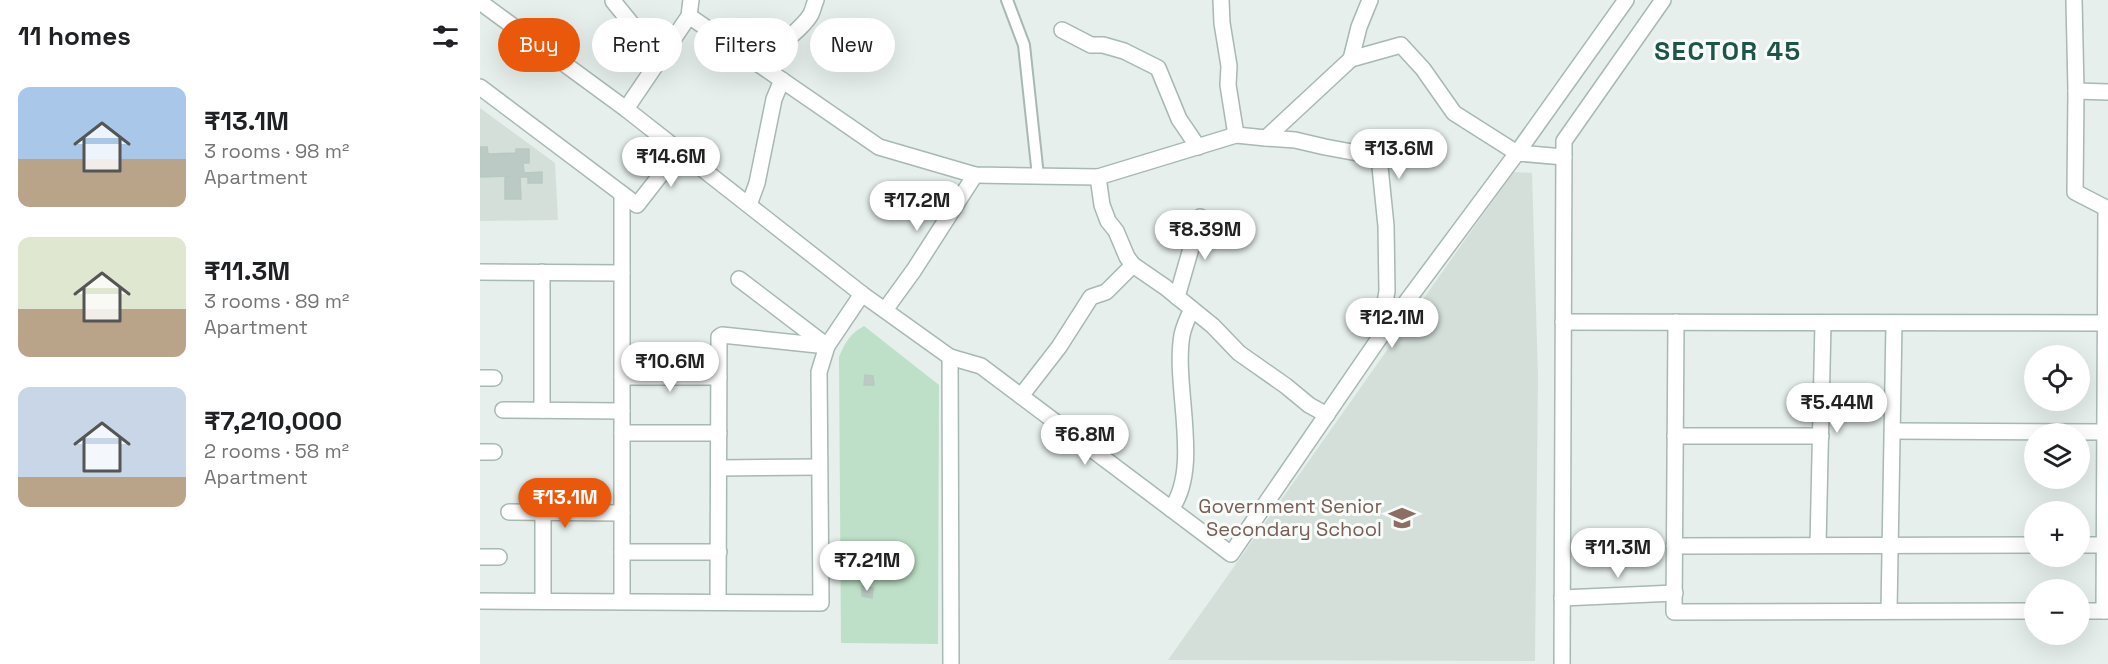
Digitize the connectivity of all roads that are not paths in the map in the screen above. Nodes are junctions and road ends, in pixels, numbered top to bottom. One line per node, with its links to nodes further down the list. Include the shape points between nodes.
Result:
1 (691, 0): 11 (street)
2 (816, 0): 15 (street, via 812,13)
3 (1007, 0): 32 (street, via 1024,45)
4 (1221, 0): 25 (street)
5 (1370, 0): 17 (street)
6 (1626, 0): 29 (street)
7 (1663, 0): 30 (street, via 1564,141)
8 (2074, 0): 22 (street)
9 (613, 1): 12 (street)
10 (480, 2): 24 (street)
11 (689, 16): 13 (street); 14 (street)
12 (627, 18)
13 (694, 19)
14 (682, 26)
15 (798, 28)
16 (1062, 30): 27 (street, via 1091,45 1103,45 1147,60 1158,68 1179,119)
17 (1351, 59): 26 (street); 29 (street, via 1401,45 1454,113)
18 (652, 72): 24 (street)
19 (770, 72): 20 (street)
20 (782, 80): 31 (street, via 879,147); 35 (street)
21 (480, 87): 34 (street)
22 (2076, 91): 23 (street); 36 (street, via 2075,192)
23 (2108, 92)
24 (626, 110): 28 (street)
25 (1236, 135): 26 (street); 27 (street)
26 (1266, 138): 52 (street, via 1379,157 1387,291)
27 (1198, 147): 33 (street)
28 (680, 150): 34 (street, via 637,205); 35 (street)
29 (1517, 153): 30 (street); 52 (street)
30 (1564, 157): 47 (street)
31 (975, 174): 32 (street); 46 (street)
32 (1038, 176): 33 (street)
33 (1098, 177): 38 (street, via 1108,221)
34 (622, 194): 41 (street)
35 (749, 205): 43 (street)
36 (2107, 209): 51 (street)
37 (1200, 217): 44 (street)
38 (1133, 265): 44 (street); 58 (street, via 1106,292 1091,297)
39 (480, 272): 40 (street)
40 (542, 272): 41 (street); 60 (street)
41 (622, 273): 55 (street)
42 (739, 279): 53 (street)
43 (862, 294): 46 (street); 53 (street)
44 (1177, 297): 45 (street)
45 (1192, 309): 62 (street, via 1239,353); 71 (street, via 1181,347 1185,466 1179,499)
46 (885, 310): 54 (street)
47 (1563, 322): 48 (street); 86 (street)
48 (1676, 322): 49 (street); 67 (street)
49 (1823, 323): 50 (street); 68 (street)
50 (1894, 323): 51 (street); 63 (street)
51 (2105, 323): 57 (street)
52 (1378, 340): 62 (street)
53 (827, 346): 56 (street, via 722,335); 69 (street, via 819,372)
54 (950, 357): 58 (street, via 981,366); 95 (street)
55 (622, 377): 56 (street); 61 (street)
56 (719, 377): 66 (street)
57 (2106, 392): 64 (street)
58 (1021, 396): 71 (street)
59 (503, 410): 60 (street)
60 (542, 410): 61 (street)
61 (622, 411): 65 (street)
62 (1327, 415): 71 (street, via 1231,554)
63 (1893, 431): 64 (street); 75 (street)
64 (2106, 432): 78 (street)
65 (622, 433): 66 (street); 74 (street)
66 (718, 433): 70 (street)
67 (1675, 436): 68 (street); 79 (street)
68 (1821, 436): 80 (street)
69 (819, 467): 70 (street); 90 (street, via 821,603)
70 (719, 468): 82 (street)
71 (1171, 509)
72 (509, 512): 73 (street)
73 (543, 512): 74 (street); 88 (street)
74 (622, 513): 81 (street)
75 (1890, 545): 76 (street); 80 (street); 91 (street)
76 (2024, 545)
77 (2090, 545): 78 (street)
78 (2104, 545): 94 (street)
79 (1674, 546): 80 (street); 85 (street)
80 (1818, 546)
81 (622, 552): 82 (street); 89 (street)
82 (718, 552): 90 (street)
83 (480, 557): 84 (street)
84 (499, 557)
85 (1675, 593): 86 (street); 91 (street, via 1674,612)
86 (1562, 598): 96 (street)
87 (480, 601): 88 (street)
88 (543, 601): 89 (street)
89 (622, 601): 90 (street)
90 (718, 602)
91 (1889, 611): 92 (street)
92 (2024, 611)
93 (2090, 611): 94 (street)
94 (2106, 611)
95 (951, 664)
96 (1562, 664)

